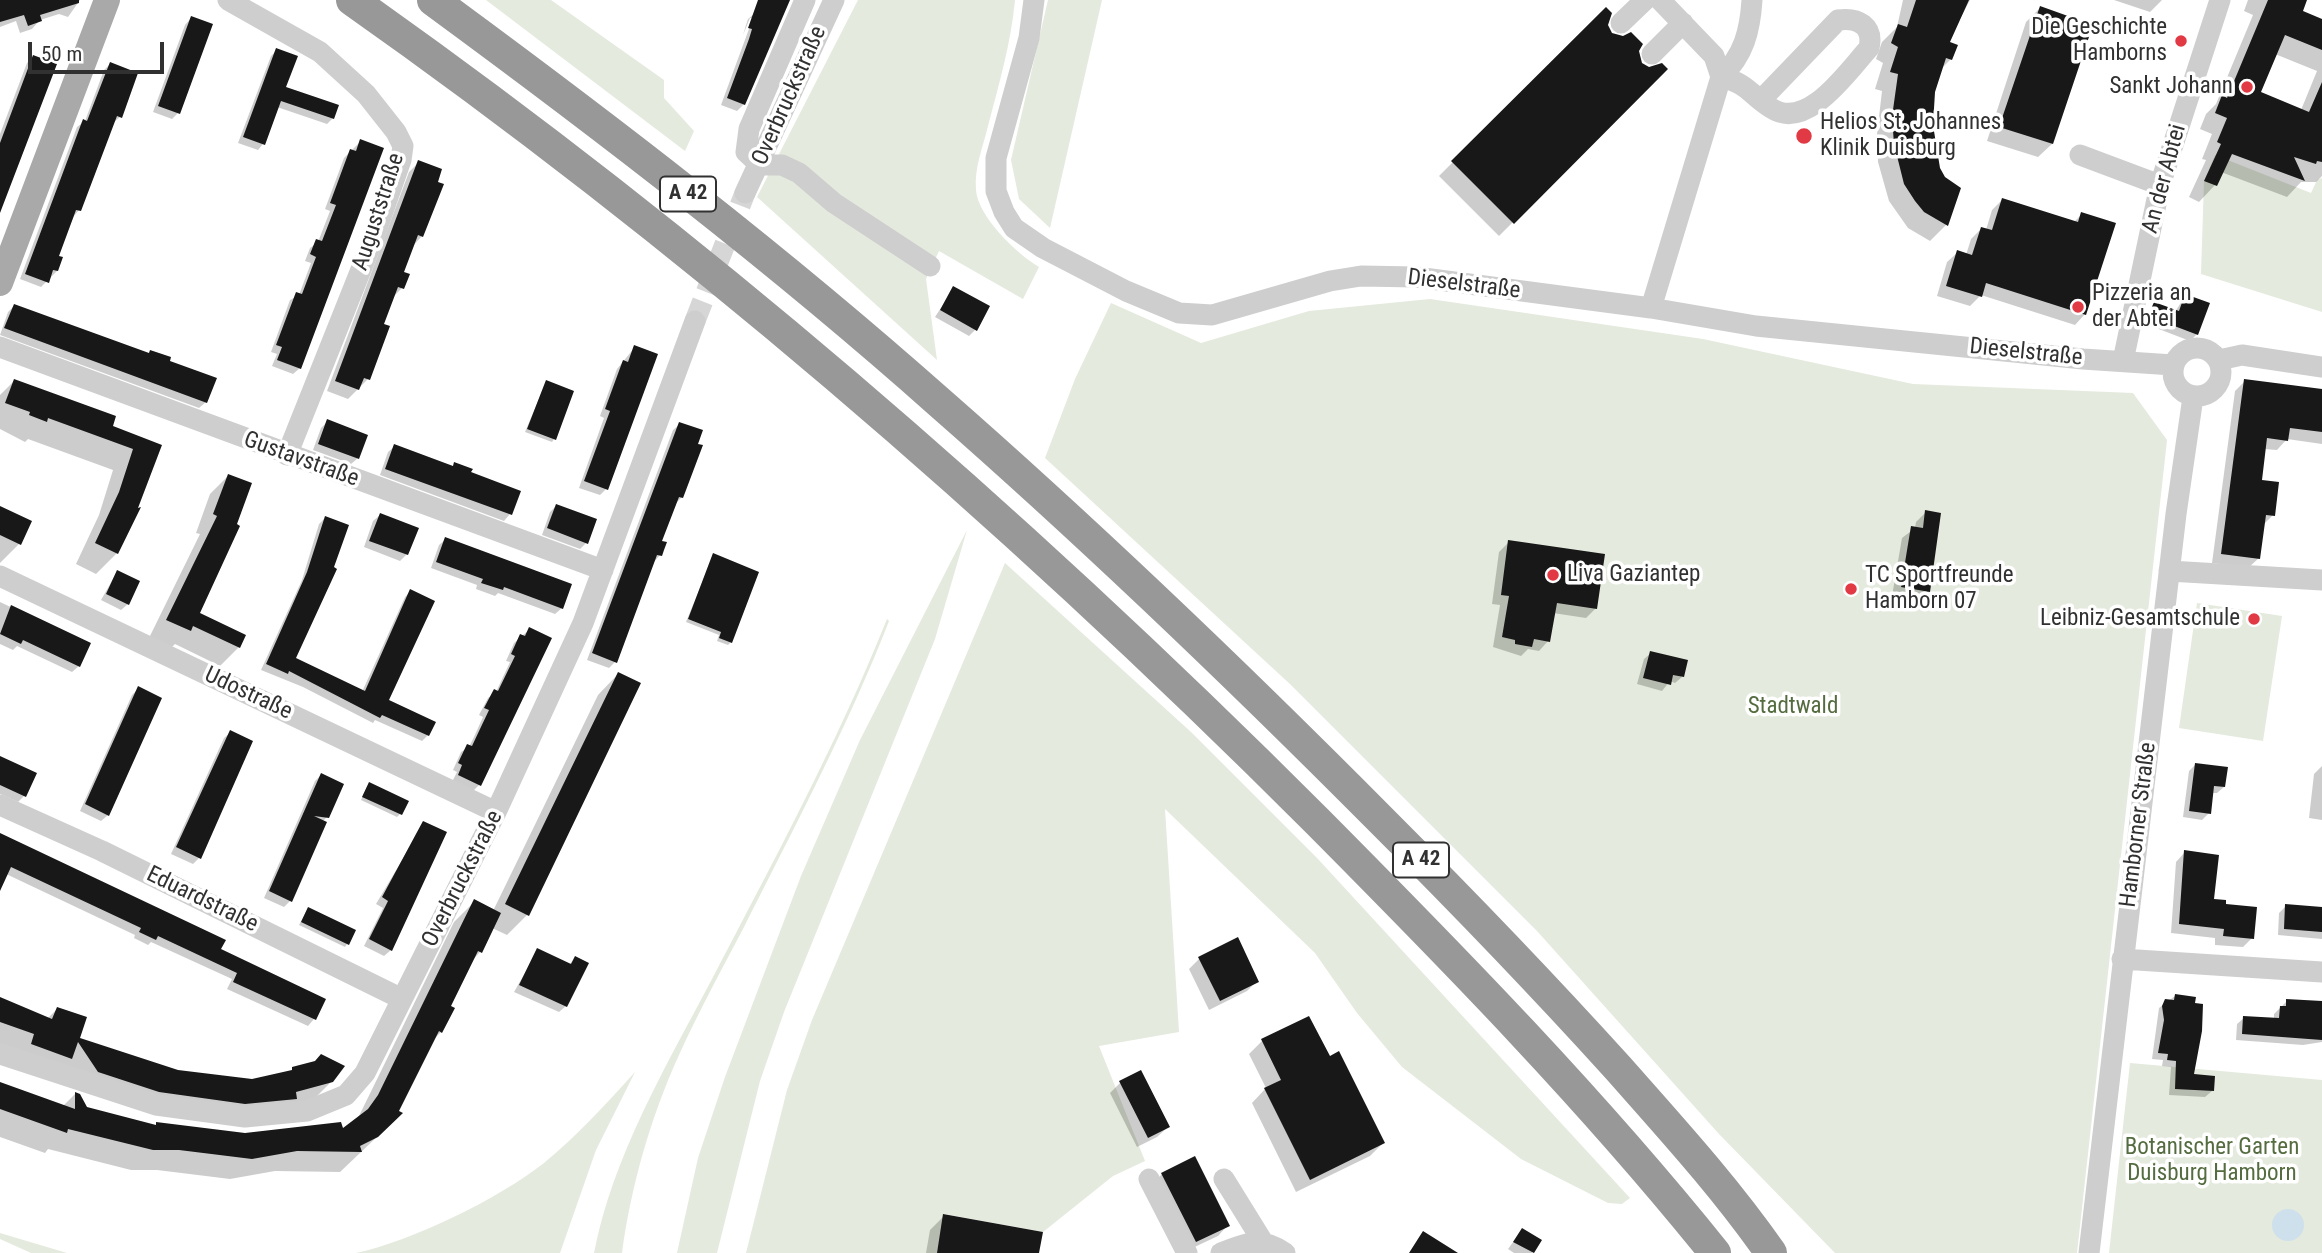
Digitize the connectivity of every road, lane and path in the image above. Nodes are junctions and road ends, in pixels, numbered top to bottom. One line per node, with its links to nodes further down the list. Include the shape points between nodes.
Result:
1 (107, 0): 22 (main road)
2 (228, 0): 31 (street, Auguststraße, via 320,52 366,94 403,146 374,237)
3 (352, 0): 48 (highway, A 42, via 698,262 1109,618 1494,999)
4 (433, 0): 49 (highway, A 42, via 721,220 936,399 1132,576 1516,955 1697,1156)
5 (805, 0): 18 (street, via 749,130 747,152)
6 (834, 0): 18 (street, Overbruckstraße)
7 (1034, 0): 23 (street, Dieselstraße, via 1029,38 996,158 996,191 1014,228 1042,248 1126,291 1179,313 1212,315 1330,281 1361,276 1416,277)
8 (1645, 0): 12 (street)
9 (1660, 0): 13 (street)
10 (1752, 0): 15 (street, via 1738,60)
11 (2220, 0): 19 (street, An der Abtei)
12 (1621, 23)
13 (1683, 23): 14 (street); 15 (street, via 1714,56)
14 (1652, 54)
15 (1721, 76): 16 (street, via 1742,82); 23 (street)
16 (1760, 100): 16 (street, via 1779,113 1807,110 1820,101 1869,48 1871,38 1865,25 1853,18 1838,20)
17 (2080, 155): 19 (street)
18 (760, 164): 20 (street, Overbruckstraße); 21 (street, via 782,165 799,173 834,203)
19 (2160, 185): 27 (street, An der Abtei)
20 (745, 193)
21 (930, 266)
22 (0, 283)
23 (1651, 308): 27 (street, Dieselstraße, via 1756,326)
24 (695, 321): 32 (street, Overbruckstraße)
25 (0, 347): 31 (street, Gustavstraße)
26 (2219, 360): 28 (street, via 2194,348); 29 (street, via 2255,356); 30 (street, via 2222,373 2217,387 2207,395)
27 (2123, 362): 28 (street, Dieselstraße)
28 (2173, 365): 30 (street, via 2177,387)
29 (2322, 367)
30 (2193, 397): 33 (street, Hamborner Straße)
31 (287, 455): 32 (street, Gustavstraße)
32 (603, 570): 37 (street, Overbruckstraße)
33 (2169, 571): 35 (street); 38 (street, Hamborner Straße)
34 (0, 576): 37 (street, Udostraße)
35 (2322, 580)
36 (0, 805): 40 (street, Eduardstraße)
37 (496, 812): 40 (street, Overbruckstraße)
38 (2122, 959): 39 (street); 50 (street, Hamborner Straße)
39 (2322, 972)
40 (402, 999): 41 (street, Overbruckstraße, via 365,1073 346,1095 307,1111 245,1117 156,1105)
41 (0, 1054)
42 (1149, 1179): 45 (street)
43 (1224, 1179): 44 (street)
44 (1263, 1242): 46 (street, via 1253,1241); 47 (street)
45 (1187, 1253)
46 (1222, 1253)
47 (1284, 1253)
48 (1715, 1253)
49 (1771, 1253)
50 (2089, 1253)

